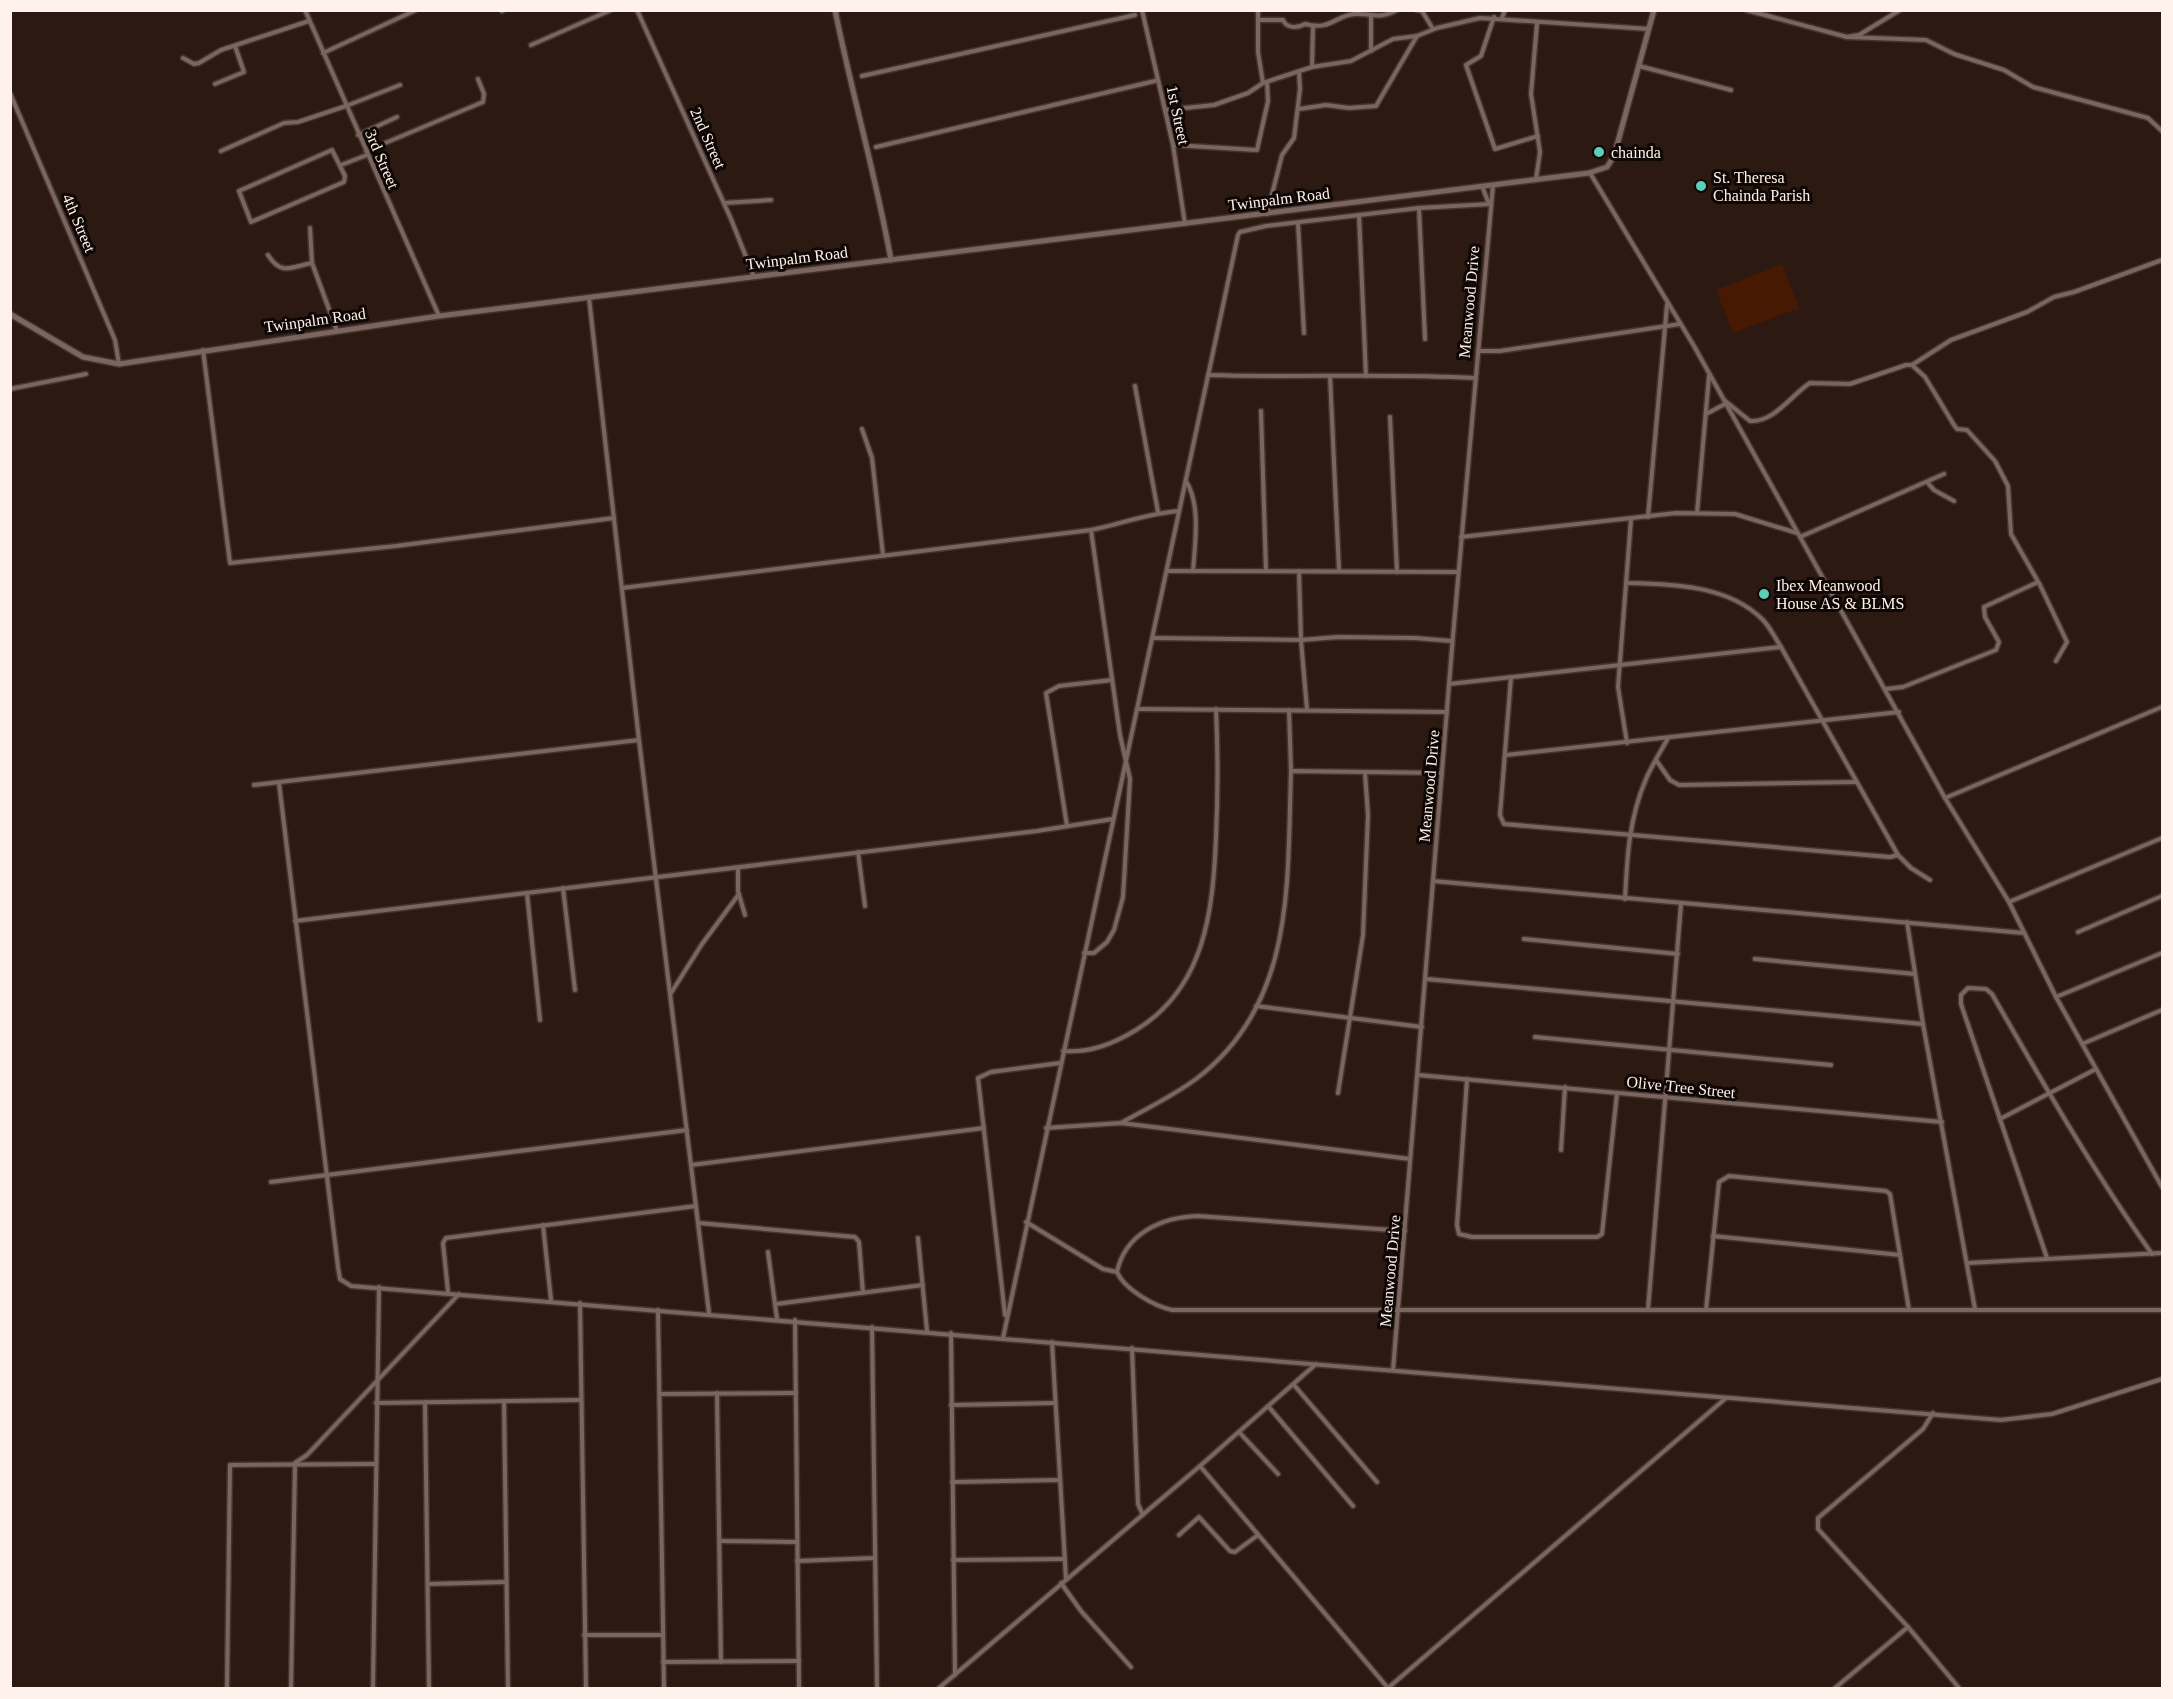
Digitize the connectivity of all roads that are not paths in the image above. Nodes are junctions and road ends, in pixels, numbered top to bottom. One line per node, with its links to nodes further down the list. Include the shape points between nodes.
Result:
1 (416, 10): 29 (street)
2 (611, 10): 26 (street)
3 (637, 10): 59 (street, 2nd Street)
4 (835, 10): 68 (main road)
5 (1142, 10): 44 (street, 1st Street)
6 (1258, 10): 18 (street)
7 (1397, 10): 15 (street, via 1377,18)
8 (1417, 10): 22 (street, via 1422,11)
9 (1505, 10): 17 (street)
10 (1654, 10): 23 (main road)
11 (1746, 10): 25 (street)
12 (1900, 10): 25 (street, via 1859,35)
13 (307, 11): 19 (street, 3rd Street)
14 (1135, 15): 34 (street)
15 (1371, 16): 21 (street, via 1352,14 1334,24); 28 (street)
16 (1494, 17): 17 (street); 22 (street); 48 (street, via 1481,56 1466,65 1473,88 1496,149)
17 (1502, 18): 20 (street)
18 (1259, 20): 21 (street); 37 (street, via 1258,52)
19 (309, 21): 27 (street); 29 (street, 3rd Street)
20 (1537, 22): 23 (street); 48 (street, via 1531,94)
21 (1313, 26): 32 (street)
22 (1433, 29): 24 (street)
23 (1649, 29): 31 (main road)
24 (1418, 36): 28 (street, via 1393,39); 43 (street, via 1376,106)
25 (1847, 37): 46 (street, via 1926,40 1954,54 2004,70 2033,87 2148,118)
26 (531, 45)
27 (235, 46): 30 (street, via 198,63); 38 (street, via 244,72)
28 (1371, 51): 32 (street, via 1344,63)
29 (323, 53): 42 (street, 3rd Street)
30 (183, 58)
31 (1639, 66): 40 (street); 54 (main road, Twinpalm Road, via 1614,156 1607,167)
32 (1312, 67): 33 (street)
33 (1299, 72): 37 (street); 43 (street)
34 (862, 76)
35 (478, 79): 52 (street, via 483,102)
36 (1155, 81): 50 (street)
37 (1265, 83): 44 (street, via 1214,105); 49 (street, via 1268,101 1257,150)
38 (215, 84)
39 (400, 85): 42 (street)
40 (1731, 90)
41 (10, 93): 83 (street, 4th Street, via 115,340)
42 (346, 106): 47 (street, 3rd Street); 51 (street, via 284,123)
43 (1299, 109): 62 (street, via 1294,138 1282,155)
44 (1165, 110): 49 (street, 1st Street)
45 (397, 117): 47 (street)
46 (2163, 131)
47 (358, 135): 52 (street, 3rd Street)
48 (1538, 136): 55 (street)
49 (1173, 145): 65 (street, 1st Street)
50 (876, 147)
51 (221, 151)
52 (366, 153): 53 (street); 75 (street, 3rd Street)
53 (340, 165): 53 (street, via 329,150 241,189 238,193 249,219 254,222 344,182)
54 (1589, 173): 55 (main road, Twinpalm Road); 73 (street)
55 (1536, 179): 56 (main road, Twinpalm Road)
56 (1493, 184): 57 (main road, Twinpalm Road); 60 (street, Meanwood Drive)
57 (1482, 186): 60 (street); 62 (main road, Twinpalm Road)
58 (771, 200): 59 (street)
59 (724, 203): 71 (street, 2nd Street)
60 (1490, 204): 61 (street); 82 (street, Meanwood Drive)
61 (1419, 208): 63 (street); 80 (street)
62 (1266, 214): 65 (main road, Twinpalm Road)
63 (1359, 215): 64 (street); 89 (street)
64 (1298, 223): 79 (street); 86 (street, via 1266,226 1238,235)
65 (1185, 224): 68 (main road, Twinpalm Road)
66 (310, 228): 70 (street)
67 (268, 255): 70 (street, via 281,269)
68 (891, 260): 71 (main road, Twinpalm Road)
69 (2163, 260): 84 (street, via 2054,297 2027,312 1951,340)
70 (312, 263): 78 (street)
71 (754, 277): 72 (main road, Twinpalm Road)
72 (589, 298): 75 (main road, Twinpalm Road); 107 (street)
73 (1668, 305): 76 (street); 77 (street)
74 (10, 314): 83 (main road, Twinpalm Road, via 83,357)
75 (439, 316): 78 (main road, Twinpalm Road)
76 (1681, 324): 77 (street); 87 (street)
77 (1665, 325): 82 (street, via 1500,351); 106 (street)
78 (337, 331): 81 (main road, Twinpalm Road)
79 (1304, 333)
80 (1425, 339)
81 (203, 350): 83 (main road, Twinpalm Road); 107 (street, via 230,563)
82 (1478, 351): 90 (street, Meanwood Drive)
83 (119, 364)
84 (1912, 365): 93 (street, via 1850,384 1810,383 1759,421 1750,421); 120 (street, via 1925,377 1954,425 1967,430 1995,461 2008,486 2011,534)
85 (86, 374): 92 (street)
86 (1208, 375): 88 (street); 100 (street)
87 (1709, 375): 93 (street); 96 (street)
88 (1330, 376): 89 (street); 113 (street)
89 (1366, 376): 90 (street)
90 (1475, 378): 111 (street, Meanwood Drive)
91 (1135, 386): 104 (street)
92 (10, 389)
93 (1721, 397): 94 (street)
94 (1725, 404): 96 (street); 110 (street)
95 (1261, 411): 116 (street)
96 (1707, 414): 105 (street)
97 (1390, 417): 118 (street)
98 (862, 429): 112 (street, via 872,458)
99 (1944, 474): 101 (street)
100 (1186, 480): 103 (street); 115 (street, via 1194,504)
101 (1927, 482): 102 (street); 110 (street)
102 (1954, 501)
103 (1179, 511): 104 (street); 114 (street)
104 (1158, 512): 109 (street)
105 (1697, 513): 106 (street); 110 (street, via 1735,514)
106 (1648, 517): 108 (street)
107 (614, 518): 122 (street)
108 (1631, 519): 111 (street); 121 (street)
109 (1091, 530): 112 (street); 130 (street)
110 (1799, 535): 132 (street)
111 (1461, 537): 119 (street, Meanwood Drive)
112 (883, 555): 122 (street)
113 (1339, 570): 117 (street); 118 (street)
114 (1167, 571): 115 (street); 123 (street)
115 (1193, 571): 116 (street)
116 (1266, 571): 117 (street)
117 (1299, 571): 124 (street)
118 (1397, 572): 119 (street)
119 (1458, 572): 125 (street, Meanwood Drive)
120 (2038, 582): 127 (street, via 2067,642); 132 (street, via 1984,607 1985,617 1999,642 1996,650 1903,687)
121 (1627, 583): 126 (street, via 1675,584 1722,595 1763,620); 128 (street)
122 (622, 588): 142 (street)
123 (1153, 638): 124 (street); 134 (street)
124 (1301, 640): 125 (street, via 1338,637); 137 (street)
125 (1452, 641): 131 (street, Meanwood Drive)
126 (1781, 647): 128 (street); 140 (street)
127 (2056, 661)
128 (1620, 664): 129 (street); 143 (street, via 1619,699)
129 (1511, 677): 131 (street); 144 (street)
130 (1112, 680): 145 (street); 155 (street, via 1059,686 1046,693)
131 (1449, 684): 138 (street, Meanwood Drive)
132 (1886, 689): 139 (street)
133 (2163, 707): 153 (street)
134 (1137, 709): 135 (street); 145 (street)
135 (1216, 709): 136 (street); 197 (street, via 1219,771 1215,876 1205,938 1193,966 1176,995 1149,1022 1101,1048)
136 (1289, 710): 137 (street); 147 (street)
137 (1307, 710): 138 (street)
138 (1447, 712): 149 (street, Meanwood Drive)
139 (1899, 712): 140 (street); 153 (street)
140 (1821, 719): 141 (street); 150 (street)
141 (1668, 738): 143 (street); 146 (street)
142 (639, 740): 151 (street); 161 (street)
143 (1627, 742): 144 (street)
144 (1506, 755): 156 (street, via 1502,822)
145 (1126, 757): 154 (street); 178 (street, via 1130,779 1122,904 1107,942 1098,951)
146 (1656, 760): 150 (street, via 1670,780 1679,785); 156 (street, via 1646,777)
147 (1291, 771): 148 (street); 188 (street, via 1283,920 1274,971)
148 (1365, 773): 149 (street); 190 (street, via 1366,891)
149 (1442, 773): 163 (street, Meanwood Drive)
150 (1856, 782): 159 (street)
151 (279, 783): 152 (street); 173 (street)
152 (254, 785)
153 (1945, 798): 169 (street)
154 (1113, 819): 155 (street); 178 (street)
155 (1067, 826): 158 (street)
156 (1629, 836): 159 (street); 168 (street)
157 (2163, 837): 169 (street)
158 (858, 852): 160 (street); 171 (street)
159 (1898, 855): 162 (street)
160 (738, 868): 161 (street); 166 (street)
161 (657, 877): 164 (street); 185 (street)
162 (1930, 880)
163 (1433, 881): 168 (street); 183 (street, Meanwood Drive)
164 (563, 888): 165 (street); 184 (street)
165 (528, 892): 173 (street); 191 (street)
166 (739, 894): 172 (street); 185 (street)
167 (2163, 896): 175 (street)
168 (1625, 899): 170 (street)
169 (2009, 902): 176 (street)
170 (1681, 904): 174 (street); 180 (street)
171 (865, 906)
172 (745, 915)
173 (296, 921): 217 (street)
174 (1907, 922): 176 (street); 182 (street)
175 (2078, 932)
176 (2024, 933): 186 (street)
177 (1524, 939): 180 (street)
178 (1084, 953): 197 (street)
179 (2163, 953): 186 (street)
180 (1678, 954): 187 (street)
181 (1755, 959): 182 (street)
182 (1915, 974): 192 (street)
183 (1426, 979): 187 (street); 193 (street, Meanwood Drive)
184 (575, 990)
185 (671, 994): 213 (street)
186 (2056, 997): 195 (street)
187 (1673, 1002): 192 (street); 196 (street)
188 (1256, 1006): 190 (street); 210 (street, via 1236,1038 1198,1078)
189 (2163, 1010): 195 (street)
190 (1349, 1018): 193 (street); 204 (street)
191 (540, 1020)
192 (1923, 1024): 209 (street)
193 (1422, 1027): 201 (street, Meanwood Drive)
194 (1535, 1037): 196 (street)
195 (2082, 1044): 200 (street)
196 (1669, 1050): 199 (street); 207 (street)
197 (1063, 1051): 198 (street)
198 (1060, 1063): 211 (street, via 980,1076); 212 (street)
199 (1831, 1065)
200 (2096, 1068): 206 (street); 219 (street)
201 (1418, 1075): 202 (street, Olive Tree Street); 215 (street, Meanwood Drive)
202 (1467, 1079): 203 (street, Olive Tree Street); 205 (street, via 1457,1226 1459,1234 1472,1237 1602,1234)
203 (1565, 1087): 205 (street, Olive Tree Street); 214 (street)
204 (1338, 1093)
205 (1617, 1093): 207 (street, Olive Tree Street)
206 (2048, 1093): 208 (street); 208 (street, via 1992,994 1968,987 1960,996 1961,1004); 229 (street)
207 (1665, 1098): 209 (street, Olive Tree Street); 244 (street)
208 (2000, 1119): 231 (street)
209 (1942, 1122): 232 (street)
210 (1121, 1123): 212 (street); 215 (street)
211 (984, 1128): 216 (street); 251 (street)
212 (1046, 1128): 221 (street)
213 (687, 1130): 216 (street); 217 (street)
214 (1561, 1150)
215 (1410, 1159): 224 (street, Meanwood Drive)
216 (692, 1165): 220 (street)
217 (326, 1173): 218 (street); 235 (street, via 340,1278 351,1286)
218 (271, 1182)
219 (2163, 1187)
220 (696, 1206): 222 (street); 223 (street)
221 (1026, 1222): 233 (street, via 1103,1269); 251 (street)
222 (698, 1223): 238 (street, via 855,1237 859,1242); 249 (street)
223 (543, 1225): 236 (street, via 443,1240); 239 (street)
224 (1405, 1231): 233 (street, via 1198,1216 1177,1218 1149,1228 1129,1243); 242 (street, Meanwood Drive)
225 (1713, 1236): 230 (street); 230 (street, via 1719,1182 1723,1177 1881,1189 1890,1194); 245 (street)
226 (918, 1238): 234 (street)
227 (768, 1252): 241 (street)
228 (2163, 1253): 229 (street)
229 (2152, 1254): 231 (street)
230 (1900, 1255): 246 (street)
231 (2047, 1258): 232 (street)
232 (1968, 1263): 247 (street)
233 (1117, 1272): 242 (street, via 1127,1286 1172,1310)
234 (923, 1285): 238 (street); 254 (street)
235 (379, 1287): 236 (street); 262 (street)
236 (448, 1292): 237 (street)
237 (460, 1293): 239 (street); 262 (street)
238 (863, 1293): 241 (street)
239 (551, 1300): 240 (street)
240 (580, 1303): 243 (street); 268 (street)
241 (776, 1304): 250 (street)
242 (1399, 1309): 244 (street); 260 (street, Meanwood Drive)
243 (657, 1310): 249 (street); 266 (street)
244 (1648, 1310): 245 (street)
245 (1706, 1310): 246 (street)
246 (1909, 1310): 247 (street)
247 (1975, 1310): 248 (street)
248 (2163, 1310)
249 (709, 1313): 250 (street)
250 (777, 1319): 252 (street)
251 (1006, 1319): 256 (street)
252 (795, 1320): 253 (street); 265 (street)
253 (872, 1327): 254 (street); 290 (street)
254 (927, 1331): 255 (street)
255 (951, 1333): 256 (street); 273 (street)
256 (1003, 1338): 257 (street)
257 (1052, 1342): 258 (street); 272 (street)
258 (1132, 1348): 259 (street); 285 (street, via 1138,1504)
259 (1316, 1363): 260 (street); 263 (street)
260 (1394, 1370): 267 (street)
261 (2163, 1379): 275 (street, via 2033,1418 2001,1420)
262 (376, 1380): 271 (street); 277 (street, via 307,1455)
263 (1294, 1385): 274 (street); 283 (street)
264 (717, 1393): 265 (street); 266 (street); 288 (street)
265 (796, 1393): 289 (street)
266 (660, 1394): 300 (street)
267 (1726, 1397): 275 (street); 306 (street)
268 (581, 1400): 269 (street); 299 (street)
269 (504, 1401): 270 (street); 295 (street)
270 (426, 1402): 271 (street); 297 (street)
271 (376, 1403): 278 (street)
272 (1055, 1403): 273 (street); 281 (street)
273 (951, 1405): 282 (street)
274 (1268, 1406): 276 (street); 284 (street)
275 (1933, 1413): 298 (street, via 1923,1429 1818,1518 1817,1523 1818,1529)
276 (1239, 1432): 279 (street); 280 (street)
277 (294, 1463): 278 (street); 307 (street, via 230,1465); 308 (street)
278 (375, 1464): 309 (street)
279 (1200, 1466): 285 (street); 287 (street)
280 (1278, 1474)
281 (1060, 1480): 282 (street); 291 (street)
282 (952, 1482): 292 (street)
283 (1377, 1482)
284 (1353, 1506)
285 (1143, 1515): 294 (street)
286 (1179, 1535): 287 (street, via 1198,1517 1230,1551 1235,1552)
287 (1257, 1535): 306 (street)
288 (720, 1541): 289 (street); 303 (street)
289 (797, 1542): 293 (street)
290 (876, 1558): 293 (street); 315 (street)
291 (1063, 1559): 292 (street); 294 (street)
292 (953, 1560): 305 (street)
293 (798, 1561): 301 (street)
294 (1066, 1579): 296 (street)
295 (506, 1582): 297 (street); 311 (street)
296 (1061, 1583): 304 (street); 305 (street)
297 (428, 1584): 310 (street)
298 (1908, 1627): 317 (street); 318 (street)
299 (584, 1635): 300 (street); 312 (street)
300 (663, 1635): 302 (street)
301 (799, 1661): 303 (street); 314 (street)
302 (663, 1662): 303 (street); 313 (street)
303 (721, 1662)
304 (1131, 1667)
305 (955, 1675): 316 (street)
306 (1388, 1688)
307 (227, 1689)
308 (291, 1689)
309 (373, 1689)
310 (429, 1689)
311 (508, 1689)
312 (586, 1689)
313 (664, 1689)
314 (799, 1689)
315 (877, 1689)
316 (939, 1689)
317 (1835, 1689)
318 (1959, 1689)

